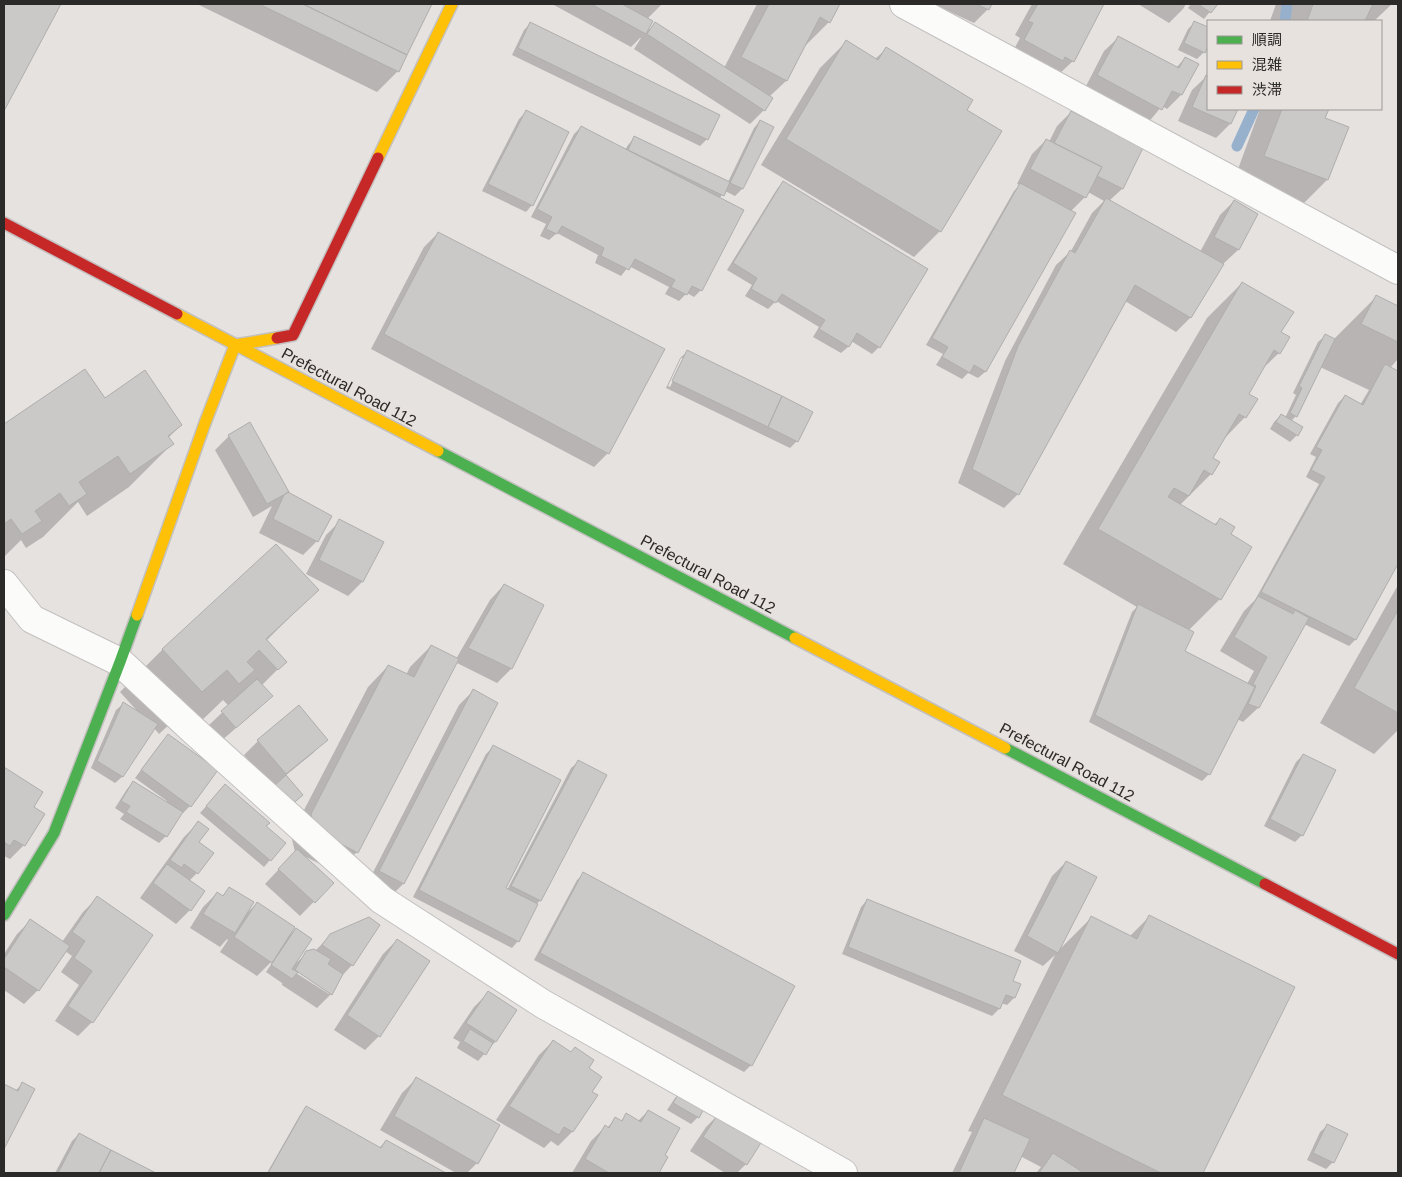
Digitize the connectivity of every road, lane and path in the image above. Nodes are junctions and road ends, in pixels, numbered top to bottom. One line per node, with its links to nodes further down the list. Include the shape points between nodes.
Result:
1 (452, 4): 5 (main road, via 293,335)
2 (904, 4): 4 (street)
3 (4, 223): 5 (main road, Prefectural Road 112)
4 (1398, 270)
5 (236, 345): 7 (main road); 9 (main road, Prefectural Road 112)
6 (4, 584): 7 (street, via 32,619)
7 (120, 662): 8 (main road, via 54,833); 10 (street, via 382,900 543,1004)
8 (4, 915)
9 (1398, 954)
10 (843, 1173)

